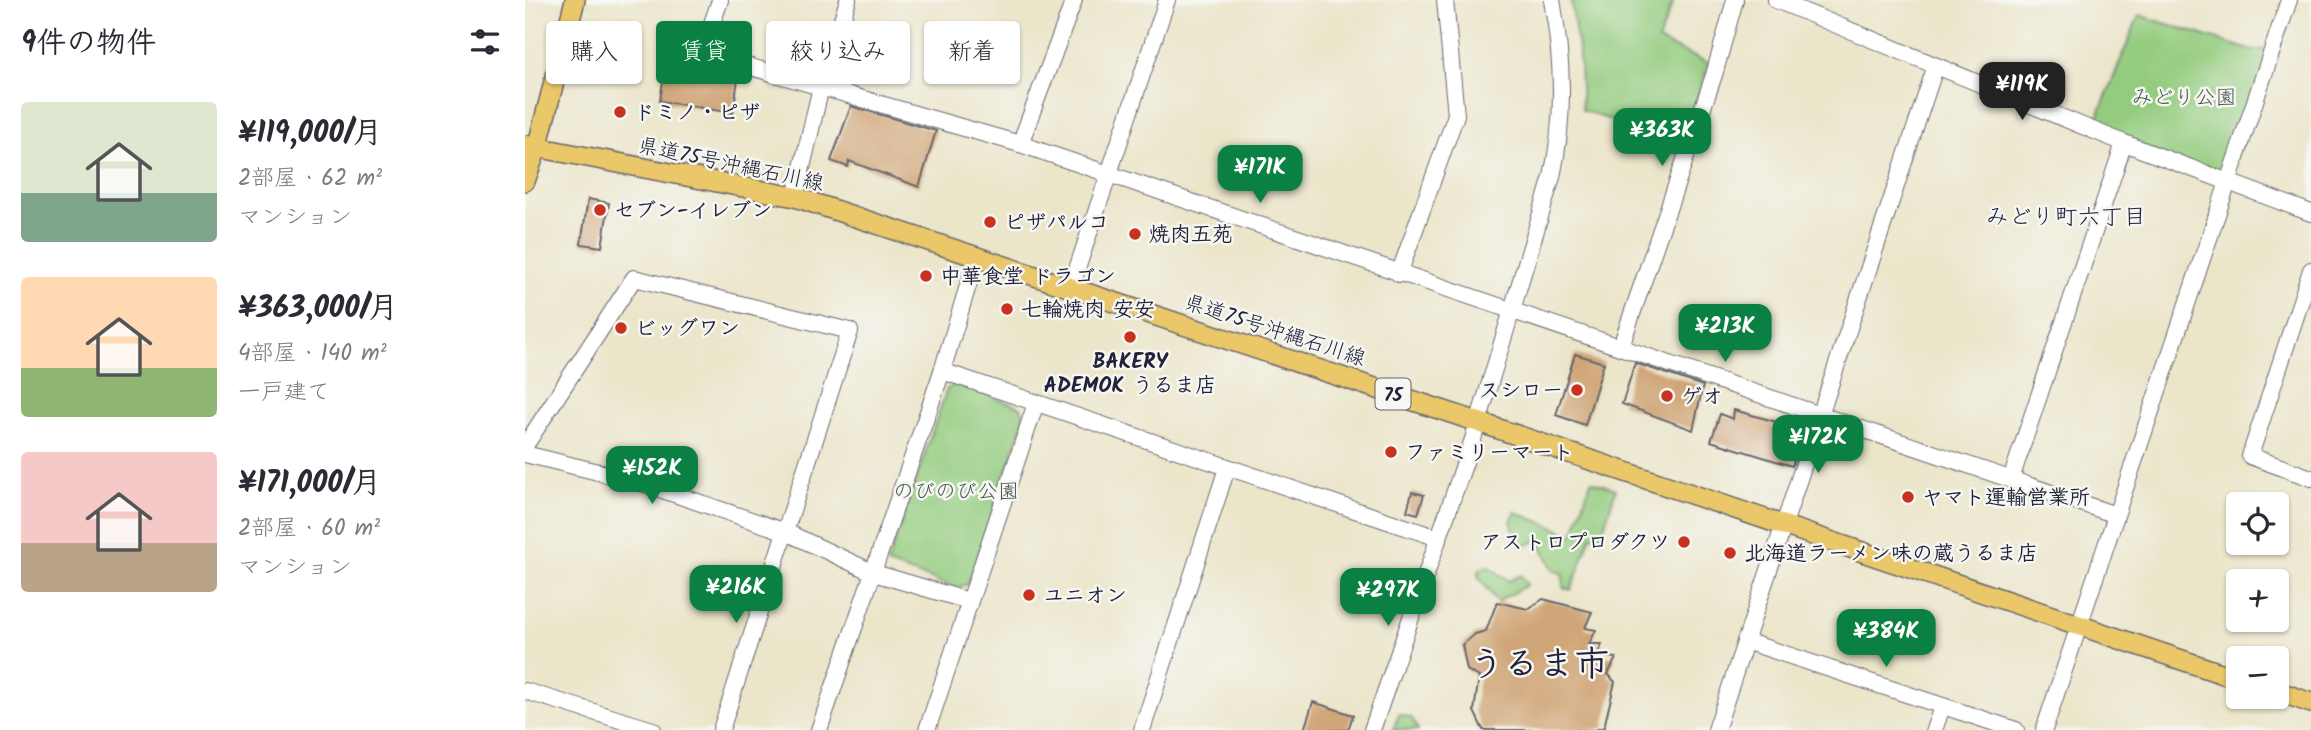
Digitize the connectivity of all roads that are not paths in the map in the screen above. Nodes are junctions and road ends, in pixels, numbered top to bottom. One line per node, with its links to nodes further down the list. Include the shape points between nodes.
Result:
1 (575, 0): 15 (main road)
2 (720, 0): 12 (street, via 702,53)
3 (848, 0): 12 (street)
4 (1074, 0): 14 (street)
5 (1167, 0): 16 (street)
6 (1445, 0): 23 (street, via 1457,115)
7 (1552, 0): 25 (street, via 1562,72 1559,137 1552,177)
8 (1735, 0): 26 (street)
9 (1776, 0): 11 (street)
10 (2289, 0): 18 (street)
11 (1935, 68): 13 (street); 29 (street)
12 (821, 87): 14 (street); 19 (street)
13 (2124, 143): 18 (street); 35 (street)
14 (1020, 144): 16 (street)
15 (531, 147): 17 (main road); 19 (main road, 県道75号沖縄石川線 / 75)
16 (1108, 173): 23 (street); 24 (street)
17 (525, 181)
18 (2227, 183): 20 (street); 36 (street)
19 (795, 197): 21 (main road, 県道75号沖縄石川線 / 75)
20 (2311, 214)
21 (977, 256): 24 (main road, 県道75号沖縄石川線 / 75); 27 (street)
22 (2311, 270): 34 (street, via 2249,456)
23 (1399, 274): 25 (street)
24 (1071, 287): 30 (main road, 県道75号沖縄石川線 / 75)
25 (1511, 311): 26 (street); 30 (street)
26 (1621, 346): 29 (street)
27 (942, 371): 28 (street); 40 (street)
28 (1036, 403): 33 (street); 41 (street)
29 (1817, 415): 35 (street); 37 (street)
30 (1478, 422): 37 (main road, 県道75号沖縄石川線 / 75); 39 (street)
31 (525, 446): 38 (street, via 634,278 850,331)
32 (525, 454): 38 (street, via 639,482)
33 (1227, 468): 39 (street); 53 (street)
34 (2311, 478)
35 (2011, 479): 36 (street)
36 (2116, 515): 42 (street)
37 (1783, 524): 42 (main road, 県道75号沖縄石川線 / 75); 43 (street)
38 (786, 532): 40 (street); 50 (street)
39 (1438, 538): 54 (street)
40 (874, 573): 41 (street); 51 (street)
41 (969, 601): 52 (street)
42 (2079, 625): 44 (main road, 県道75号沖縄石川線 / 75); 58 (street)
43 (1745, 641): 48 (street); 55 (street)
44 (2226, 674)
45 (525, 691): 49 (street)
46 (2289, 695): 47 (main road)
47 (2311, 703)
48 (1942, 707): 56 (street); 57 (street)
49 (653, 730)
50 (721, 730)
51 (819, 730)
52 (927, 730)
53 (1142, 730)
54 (1372, 730)
55 (1716, 730)
56 (1934, 730)
57 (2016, 730)
58 (2044, 730)

